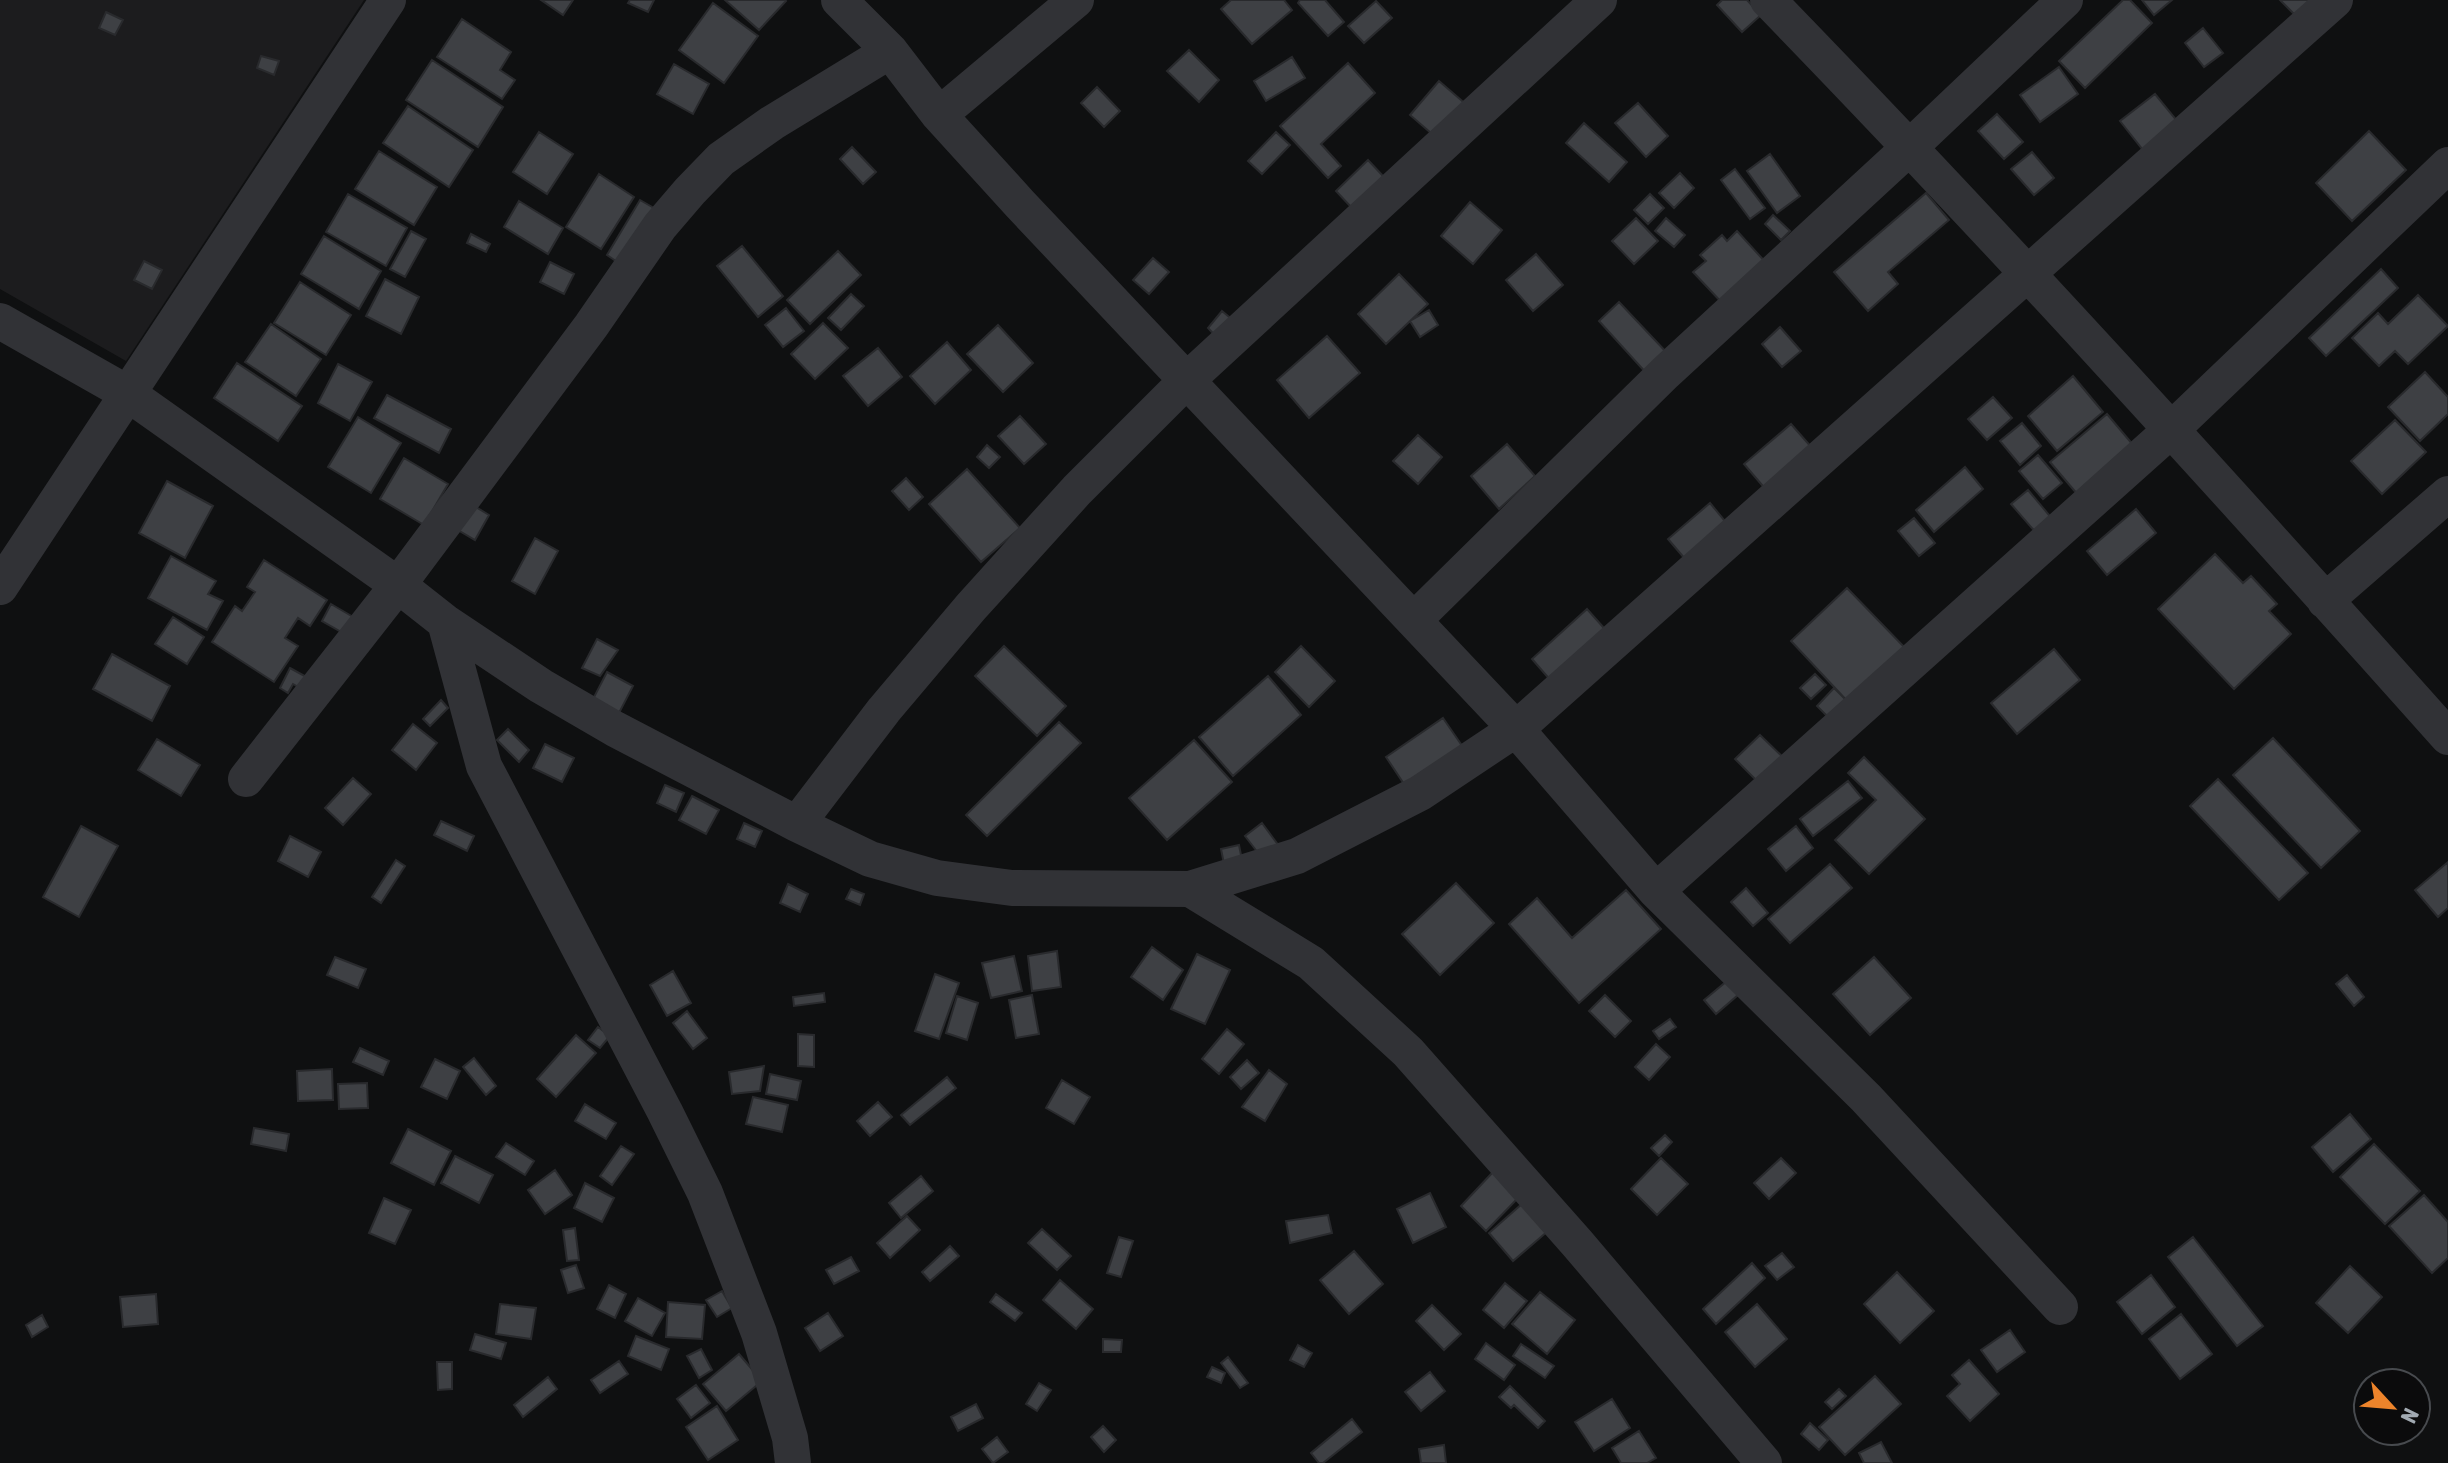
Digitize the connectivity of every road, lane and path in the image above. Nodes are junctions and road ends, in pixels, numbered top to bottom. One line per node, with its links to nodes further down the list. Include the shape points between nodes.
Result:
1 (388, 0): 15 (street)
2 (839, 0): 8 (street)
3 (1076, 0): 9 (street)
4 (1599, 0): 14 (street)
5 (1768, 0): 10 (street)
6 (2065, 0): 10 (street)
7 (2335, 0): 12 (street)
8 (890, 51): 9 (street); 18 (street, via 772,123 721,159 690,191)
9 (939, 115): 14 (street)
10 (1910, 147): 12 (street); 21 (street, via 1665,373)
11 (2448, 165): 16 (street)
12 (2028, 272): 16 (street); 23 (street)
13 (0, 321): 15 (street)
14 (1186, 381): 21 (street); 26 (street, via 971,607)
15 (127, 393): 18 (street); 19 (street)
16 (2171, 430): 20 (street); 28 (street)
17 (2448, 494): 20 (street)
18 (398, 585): 22 (street); 25 (street)
19 (0, 587)
20 (2325, 601): 24 (street)
21 (1414, 620): 23 (street)
22 (445, 622): 26 (street, via 615,729); 30 (street, via 484,766 705,1193 759,1333)
23 (1516, 729): 27 (street, via 1420,793 1297,856); 28 (street)
24 (2448, 737)
25 (246, 779)
26 (797, 824): 27 (street, via 870,859 937,878 1012,888)
27 (1190, 889): 31 (street, via 1311,963 1408,1052)
28 (1656, 891): 29 (street, via 1866,1098)
29 (2060, 1307)
30 (793, 1463)
31 (1764, 1463)

